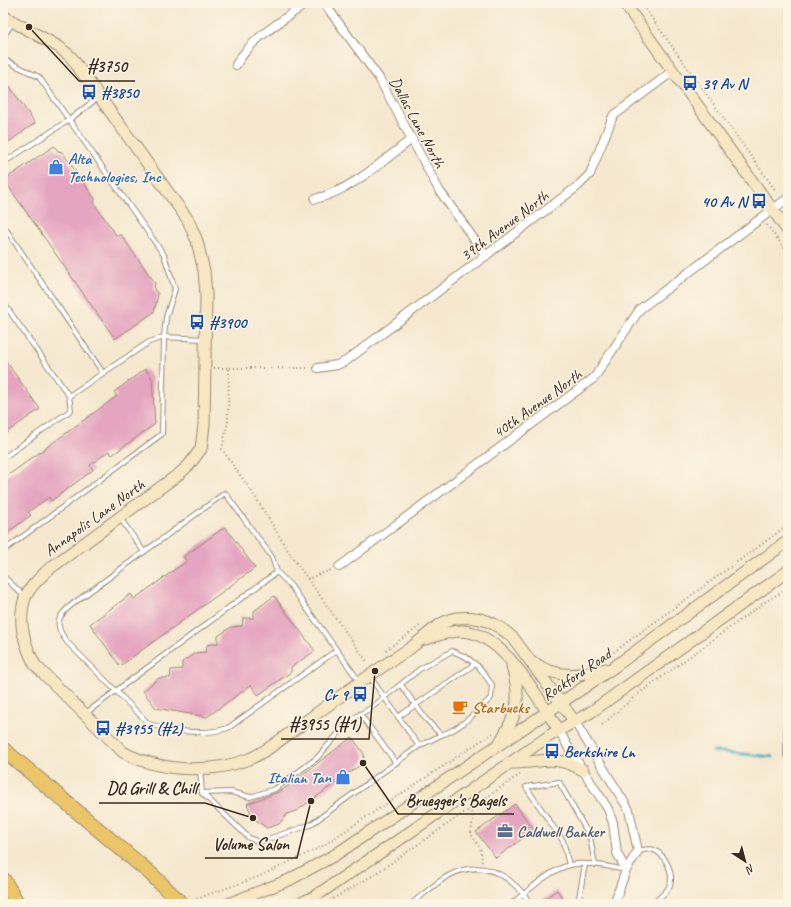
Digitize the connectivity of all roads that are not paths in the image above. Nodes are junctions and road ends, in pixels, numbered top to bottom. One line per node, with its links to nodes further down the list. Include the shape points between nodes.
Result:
1 (307, 3): 8 (street, via 253,43 243,52)
2 (324, 3): 12 (street, Dallas Lane North, via 379,78)
3 (624, 3): 9 (street)
4 (3, 16): 5 (street, Annapolis Lane North)
5 (13, 22): 6 (lane); 10 (street, Annapolis Lane North, via 59,47 71,58)
6 (3, 37)
7 (3, 59): 11 (lane, via 39,77)
8 (236, 65)
9 (673, 71): 16 (street); 19 (street, 39th Avenue North, via 613,116 590,174 578,186)
10 (99, 97): 11 (lane); 22 (street, Annapolis Lane North, via 188,220 204,270)
11 (69, 120): 13 (lane); 21 (lane, via 164,255 175,289 166,317)
12 (412, 139): 15 (street, via 348,187 332,195); 19 (street, Dallas Lane North, via 439,190)
13 (3, 163)
14 (788, 198): 16 (street, 40th Avenue North)
15 (315, 199)
16 (773, 210): 18 (street); 31 (street, 40th Avenue North, via 640,309 594,378)
17 (3, 225): 24 (lane)
18 (788, 231)
19 (486, 256): 23 (street, 39th Avenue North, via 346,361)
20 (3, 302): 25 (lane)
21 (164, 338): 22 (lane); 24 (lane, via 149,342); 29 (lane, via 162,434)
22 (206, 339): 27 (street, Annapolis Lane North, via 201,448 179,474)
23 (318, 368)
24 (103, 373): 25 (lane)
25 (69, 396): 26 (lane, via 71,410)
26 (3, 458)
27 (120, 518): 30 (lane); 35 (street, Annapolis Lane North, via 49,569)
28 (788, 542): 41 (street, Rockford Road)
29 (3, 551)
30 (144, 552): 33 (lane, via 224,493 272,557); 44 (lane, via 63,611 58,620 59,632)
31 (339, 566)
32 (788, 571): 52 (street)
33 (277, 572): 37 (lane, via 290,585); 44 (lane)
34 (3, 576): 35 (lane)
35 (25, 597): 49 (street, via 22,632 26,649 35,665)
36 (422, 640): 38 (street, via 441,623 456,618 488,620 514,639); 39 (street, via 444,633 470,632 496,646); 42 (street)
37 (337, 650): 42 (lane); 44 (lane, via 228,728 214,733 162,728 149,724)
38 (528, 658): 41 (street, via 544,670 564,674 586,674); 46 (street)
39 (510, 660): 48 (street); 57 (street, via 517,683 518,702 513,719)
40 (475, 664): 43 (lane, via 452,651 420,669); 47 (lane); 55 (lane, via 492,685 491,698 472,716)
41 (614, 668): 46 (street, Rockford Road)
42 (364, 678): 45 (lane); 62 (street, via 251,758 229,765)
43 (401, 685): 45 (lane); 47 (lane)
44 (114, 690): 49 (lane)
45 (385, 698): 50 (lane); 51 (lane)
46 (562, 703): 48 (street, Rockford Road); 52 (street)
47 (415, 704): 51 (lane); 55 (lane)
48 (547, 712): 54 (street); 57 (street, Rockford Road)
49 (83, 714): 62 (street, via 112,744 136,759)
50 (360, 714): 60 (lane); 64 (lane, via 350,720 317,758 275,788 250,797 231,792)
51 (398, 717): 56 (lane)
52 (575, 722): 54 (street); 65 (street, via 629,810)
53 (788, 726): 59 (street)
54 (559, 730): 61 (street); 63 (street)
55 (442, 735): 56 (lane)
56 (419, 746): 60 (lane)
57 (498, 746): 74 (street, Rockford Road, via 335,855 289,880)
58 (3, 749): 72 (highway)
59 (788, 754)
60 (396, 763): 64 (lane, via 310,825 259,842 249,838)
61 (511, 763): 63 (street, via 557,759); 75 (street)
62 (200, 769): 64 (lane)
63 (583, 770): 69 (street, via 608,809 613,823 617,853)
64 (202, 793)
65 (638, 851): 69 (street); 81 (lane, via 648,849 661,854 671,873 670,885 666,892)
66 (585, 864): 67 (lane); 68 (lane); 79 (lane)
67 (569, 865): 68 (lane, via 563,841 526,787 559,782 590,837); 71 (lane)
68 (595, 865): 69 (lane)
69 (626, 870): 80 (street)
70 (3, 879): 73 (highway)
71 (524, 894): 76 (lane, via 503,875 475,867 450,875); 77 (lane); 78 (lane)
72 (187, 902)
73 (18, 904)
74 (228, 904)
75 (300, 904)
76 (410, 904)
77 (511, 904)
78 (531, 904)
79 (578, 904)
80 (614, 904)
81 (653, 904)

